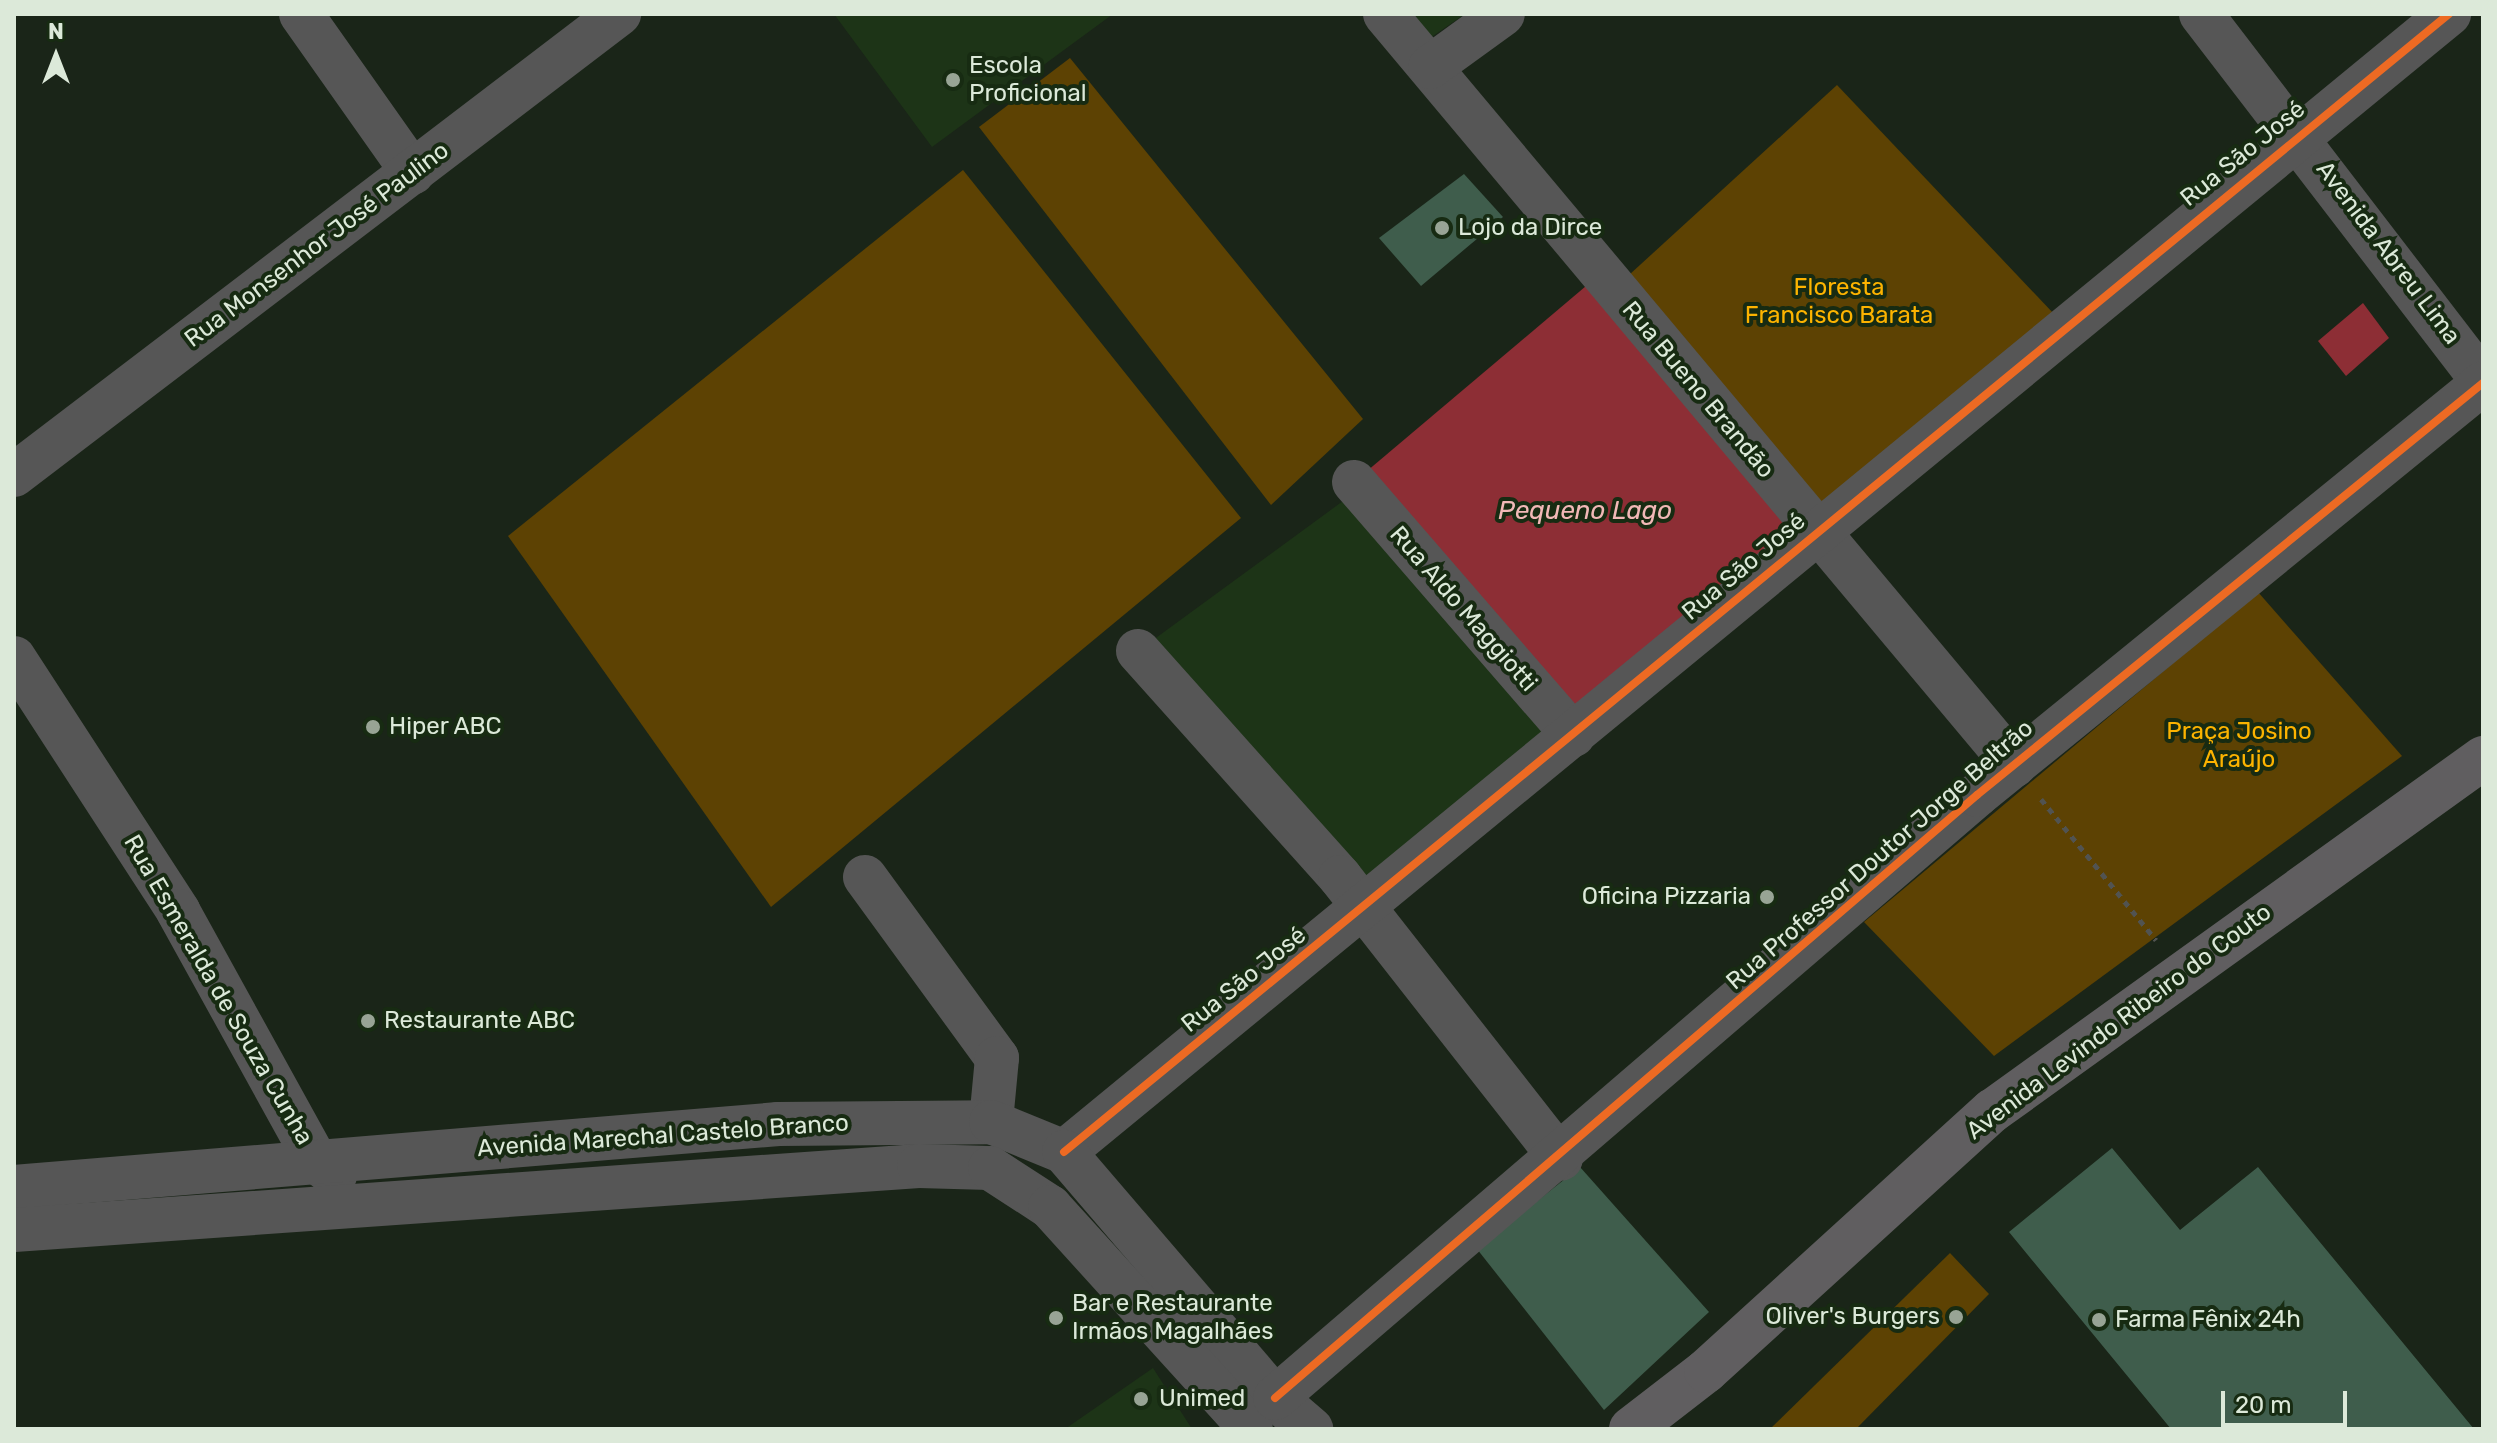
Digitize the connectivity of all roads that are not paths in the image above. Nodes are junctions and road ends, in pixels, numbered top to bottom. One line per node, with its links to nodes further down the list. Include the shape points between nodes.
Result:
1 (301, 14): 9 (street)
2 (619, 14): 9 (street, Rua Monsenhor José Paulino)
3 (1385, 14): 7 (street, Rua Bueno Brandão)
4 (1503, 14): 7 (street)
5 (2201, 14): 8 (street, Avenida Abreu Lima)
6 (2449, 14): 8 (street, Rua São José)
7 (1430, 67): 13 (street, Rua Bueno Brandão)
8 (2299, 134): 10 (street, Avenida Abreu Lima); 13 (street, Rua São José)
9 (413, 173): 11 (street, Rua Monsenhor José Paulino)
10 (2483, 382): 18 (street, Rua Professor Doutor Jorge Beltrão)
11 (14, 475)
12 (1354, 482): 16 (street, Rua Aldo Maggiotti)
13 (1817, 533): 16 (street, Rua São José); 18 (street, Rua Bueno Brandão)
14 (1138, 651): 20 (street)
15 (14, 658): 24 (street, Rua Esmeralda de Souza Cunha, via 178,911)
16 (1573, 735): 20 (street, Rua São José)
17 (2483, 758): 28 (main road, Avenida Levindo Ribeiro do Couto, via 1992,1111)
18 (2014, 765): 23 (street, Rua Professor Doutor Jorge Beltrão)
19 (865, 877): 21 (street, via 997,1058)
20 (1365, 908): 22 (street, Rua São José); 23 (street)
21 (991, 1122): 22 (street, Avenida Marechal Castelo Branco); 24 (street, Avenida Marechal Castelo Branco, via 778,1124)
22 (1064, 1152): 29 (street, Avenida Marechal Castelo Branco)
23 (1561, 1159): 29 (street, Rua Professor Doutor Jorge Beltrão)
24 (316, 1161): 25 (street, Avenida Marechal Castelo Branco); 26 (street, Avenida Marechal Castelo Branco, via 368,1193)
25 (14, 1187)
26 (416, 1204): 27 (street, Avenida Marechal Castelo Branco); 29 (street, Avenida Marechal Castelo Branco, via 919,1166 990,1168 1050,1207)
27 (14, 1230)
28 (1702, 1374): 31 (main road, Avenida Levindo Ribeiro do Couto); 32 (main road, Avenida Levindo Ribeiro do Couto)
29 (1263, 1413): 30 (street, Avenida Marechal Castelo Branco)
30 (1311, 1429)
31 (1631, 1429)
32 (1669, 1429)

